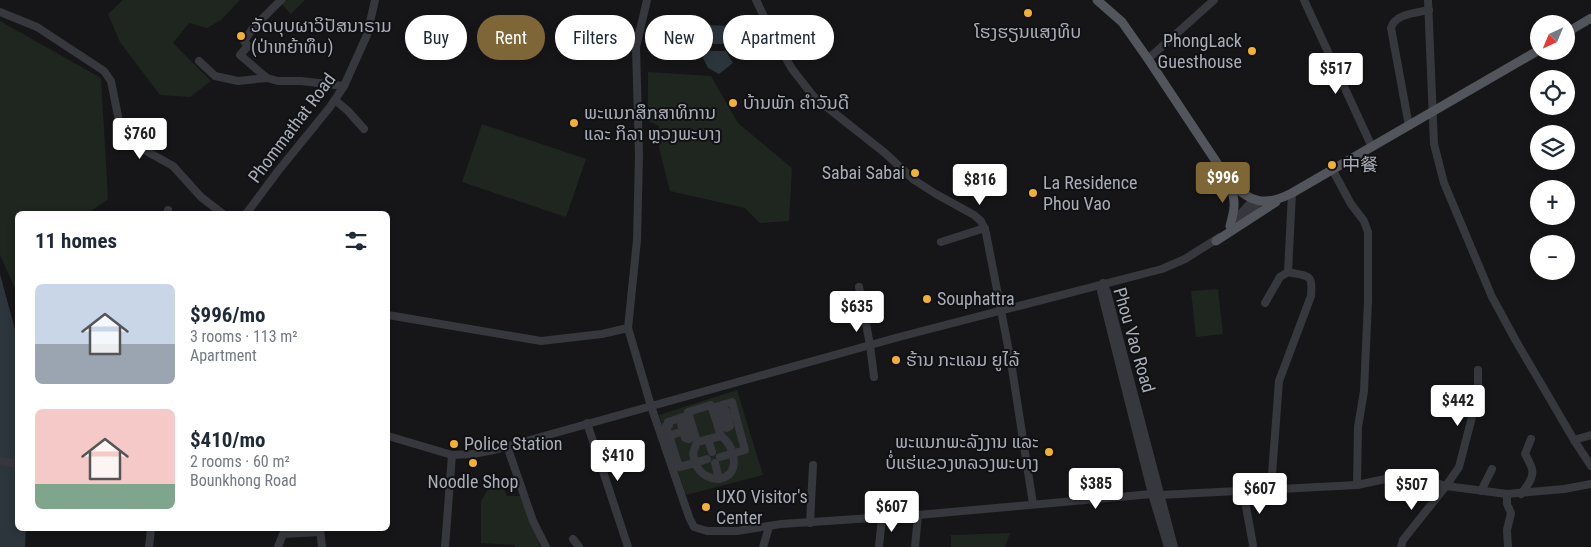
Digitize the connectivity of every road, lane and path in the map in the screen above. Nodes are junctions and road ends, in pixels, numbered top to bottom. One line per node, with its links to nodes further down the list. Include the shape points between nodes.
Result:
1 (281, 0): 16 (street, via 253,28 244,41 248,46 240,55)
2 (375, 0): 17 (street, Phommathat Road, via 367,35)
3 (647, 0): 40 (street, via 636,47 637,240)
4 (756, 0): 31 (street, via 792,69 820,103 914,180 974,216)
5 (1097, 0): 14 (main road, via 1122,22)
6 (1214, 0): 14 (street)
7 (1304, 0): 22 (street)
8 (1428, 0): 9 (street)
9 (1429, 10): 19 (street); 20 (street, via 1398,18 1391,28)
10 (0, 12): 28 (street, via 28,23 101,68 110,81 119,121 130,139 173,166)
11 (1591, 18): 12 (main road)
12 (1575, 28)
13 (1530, 55): 19 (main road)
14 (1148, 59): 24 (main road)
15 (199, 61): 16 (street, via 214,76 238,80)
16 (267, 78): 17 (street)
17 (344, 86): 18 (street, Phommathat Road)
18 (335, 100): 21 (street); 29 (street, Phommathat Road)
19 (1432, 112): 20 (main road); 57 (street, via 1434,144 1444,183 1481,272 1516,341)
20 (1409, 126): 22 (main road)
21 (364, 130)
22 (1372, 147): 23 (main road)
23 (1332, 169): 25 (main road); 70 (street, via 1368,232 1368,321 1364,391 1358,427)
24 (1229, 181): 27 (main road, via 1238,191); 30 (main road, via 1235,200)
25 (1292, 193): 26 (main road); 34 (street)
26 (1279, 200): 27 (main road); 32 (main road)
27 (1256, 201): 30 (street); 32 (street, via 1246,216)
28 (219, 211)
29 (248, 211)
30 (1230, 226): 32 (street)
31 (985, 228): 33 (street); 38 (street)
32 (1216, 241): 35 (street, via 1162,269)
33 (941, 242)
34 (1288, 272): 37 (street, via 1280,277); 72 (street, via 1311,279 1311,296 1279,381)
35 (1103, 284): 38 (street); 75 (street, Phou Vao Road)
36 (859, 287): 41 (street)
37 (1265, 303)
38 (1002, 309): 41 (street); 78 (street)
39 (390, 315): 40 (street, via 541,341)
40 (628, 328): 45 (street)
41 (870, 345): 43 (street); 44 (street)
42 (1478, 370): 71 (street, via 1478,394 1459,467)
43 (874, 377)
44 (695, 394): 45 (street); 47 (street)
45 (651, 406): 49 (street); 82 (street, via 694,527 707,531 737,531)
46 (712, 408): 47 (street, via 711,405); 53 (street); 60 (street, via 732,402 732,418 745,450)
47 (699, 409): 48 (street, via 688,412)
48 (689, 415): 52 (street, via 668,422); 58 (street)
49 (586, 423): 59 (street); 94 (street)
50 (683, 431): 52 (street)
51 (1591, 435): 57 (street)
52 (669, 436): 63 (street, via 679,467)
53 (720, 436): 55 (street); 60 (street)
54 (390, 437): 61 (street)
55 (708, 439): 58 (street); 63 (street, via 709,456)
56 (1531, 439): 77 (street, via 1525,454 1532,472)
57 (1574, 440): 66 (street)
58 (697, 442): 63 (street, via 693,453)
59 (508, 446): 61 (street, via 483,453); 92 (street, via 533,521)
60 (733, 453): 68 (street, via 717,460); 68 (street, via 736,464 732,472)
61 (452, 455): 91 (street)
62 (0, 461): 64 (street)
63 (695, 463): 68 (street, via 699,472 708,478)
64 (15, 464)
65 (813, 465): 81 (street)
66 (1591, 466)
67 (1492, 469): 74 (street)
68 (718, 478)
69 (1591, 484): 77 (street)
70 (1357, 485): 71 (street, via 1409,474); 72 (street)
71 (1446, 486): 74 (street); 100 (street, via 1403,540)
72 (1271, 488): 73 (street)
73 (1243, 490): 75 (street); 87 (street)
74 (1481, 491): 76 (street)
75 (1156, 494): 78 (street); 98 (street, Phou Vao Road); 99 (street, Phou Vao Road)
76 (1507, 494): 77 (street); 101 (street, via 1510,513)
77 (1522, 494)
78 (1033, 504): 79 (street)
79 (918, 515): 80 (street); 97 (street)
80 (882, 517): 81 (street); 96 (street)
81 (810, 523): 82 (street)
82 (769, 527): 95 (street)
83 (151, 531): 88 (street)
84 (311, 531): 89 (street, via 283,534)
85 (320, 531): 90 (street)
86 (573, 539): 93 (street)
87 (1253, 545)
88 (149, 547)
89 (278, 547)
90 (322, 547)
91 (445, 547)
92 (546, 547)
93 (578, 547)
94 (628, 547)
95 (763, 547)
96 (879, 547)
97 (915, 547)
98 (1168, 547)
99 (1174, 547)
100 (1401, 547)
101 (1508, 547)

